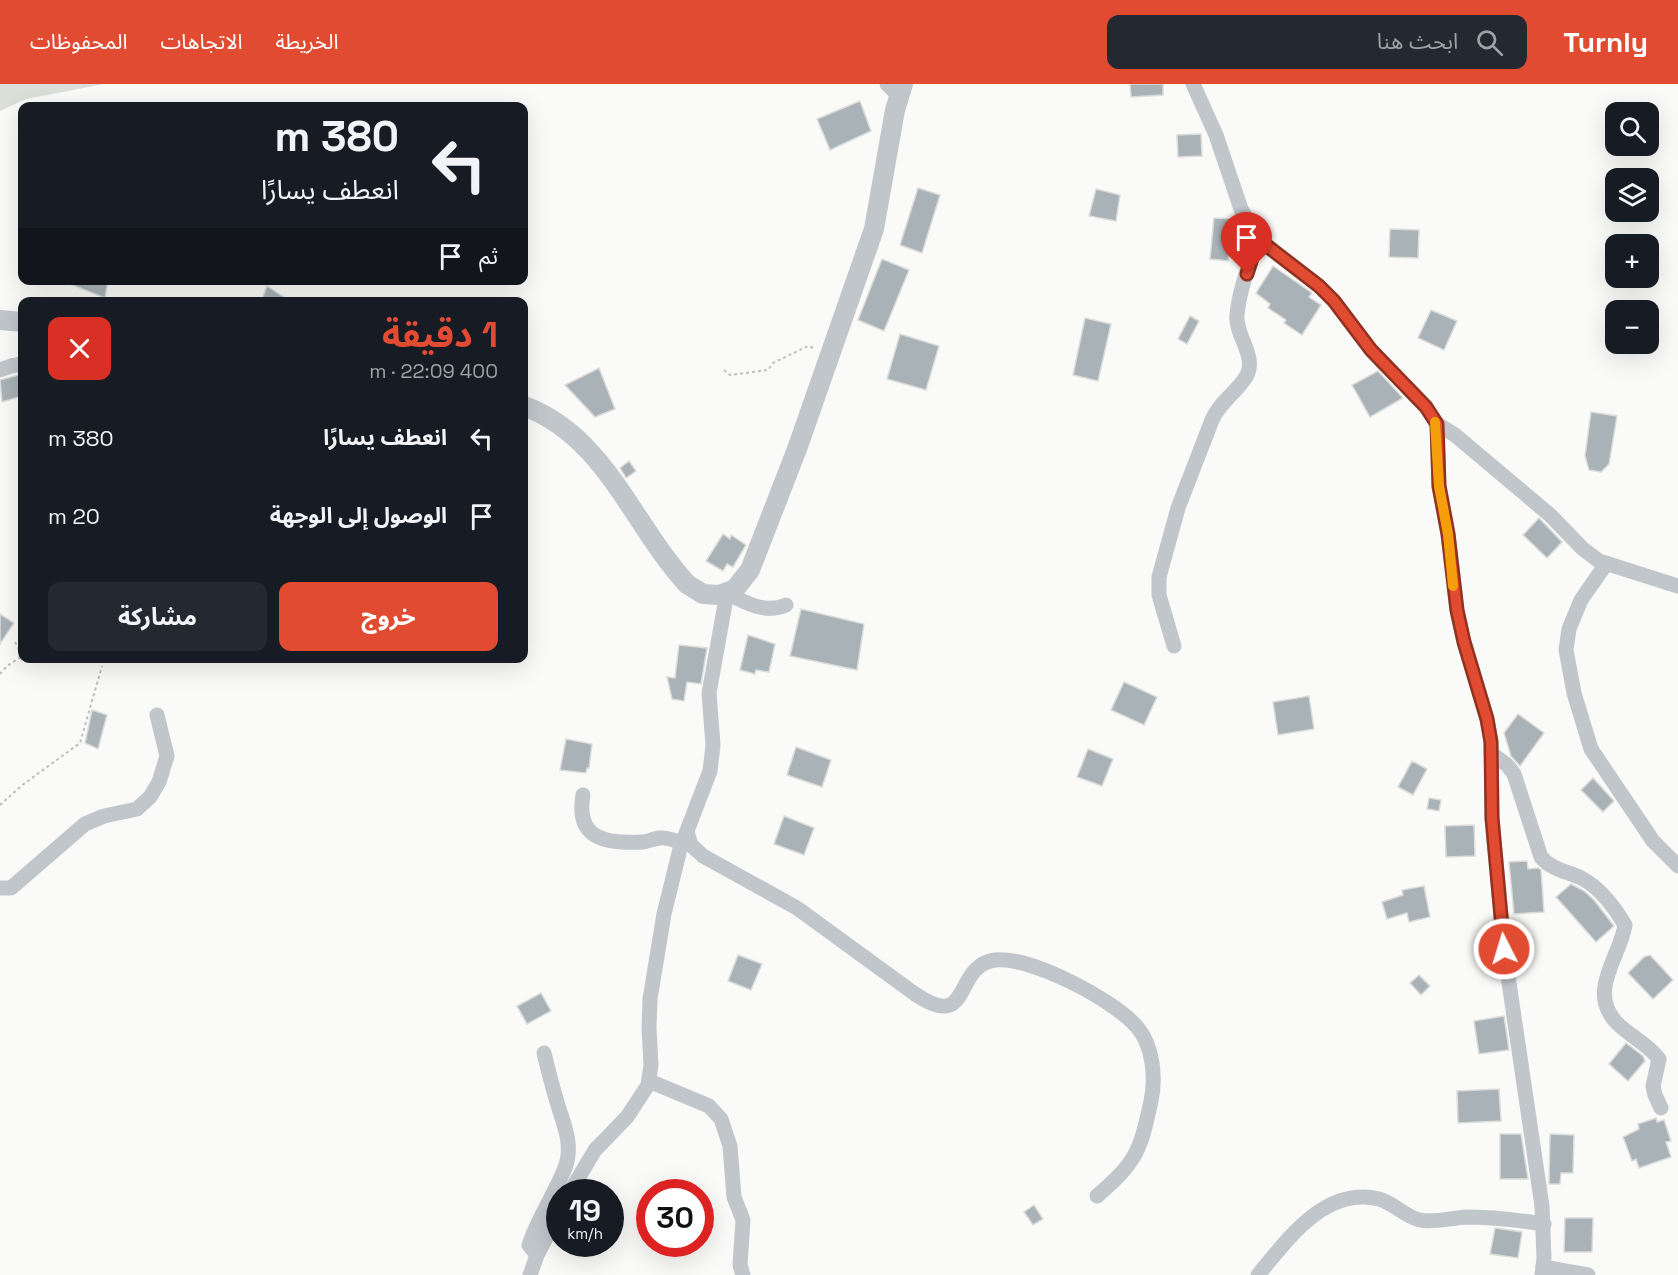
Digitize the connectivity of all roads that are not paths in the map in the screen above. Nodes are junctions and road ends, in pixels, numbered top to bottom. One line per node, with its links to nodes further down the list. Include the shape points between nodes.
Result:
1 (1193, 84): 3 (street, via 1241,210)
2 (897, 88): 12 (street, via 874,229 750,570 735,590)
3 (1258, 239): 9 (street, via 1334,301 1371,350 1426,407); 14 (street, via 1237,315 1238,331 1249,361 1248,372 1212,420 1178,508 1162,563 1159,596)
4 (0, 320): 5 (street)
5 (18, 322)
6 (18, 365): 7 (street)
7 (0, 370)
8 (528, 408): 12 (street, via 560,424 596,457 687,584 704,594)
9 (1437, 424): 10 (street, via 1550,514 1583,549); 16 (street, via 1439,486 1457,610 1487,719)
10 (1606, 564): 11 (street); 19 (street, via 1581,600 1569,629 1566,650 1574,693 1591,749 1653,841)
11 (1678, 586)
12 (727, 593): 13 (street, via 759,607 775,610); 18 (street, via 709,693 713,745 710,771)
13 (786, 605)
14 (1174, 646)
15 (157, 715): 20 (street, via 167,756 154,793 145,804 131,812 85,824 11,888)
16 (1491, 753): 23 (street, via 1514,774 1541,857 1550,866 1585,880 1609,902 1625,925 1609,967 1605,1001 1616,1023 1659,1059 1653,1086); 26 (street, via 1492,818 1504,949)
17 (583, 795): 18 (street, via 582,821 603,839 642,842 662,837)
18 (685, 838): 22 (street, via 672,877 650,999); 25 (street, via 703,856 798,908 932,1004 953,1004 976,970 1001,960 1043,970 1121,1012 1137,1027 1146,1043 1153,1093 1137,1154)
19 (1678, 866)
20 (0, 888)
21 (544, 1053): 28 (street, via 568,1144 566,1164 529,1245)
22 (649, 1081): 24 (street, via 627,1117 595,1150); 31 (street, via 710,1106 721,1119 730,1146 734,1197 743,1220)
23 (1661, 1108)
24 (578, 1179)
25 (1096, 1196)
26 (1544, 1224): 29 (street); 32 (street, via 1483,1217 1420,1220 1383,1200 1352,1198 1312,1215)
27 (546, 1238): 28 (street)
28 (537, 1255): 30 (street)
29 (1543, 1271): 33 (street)
30 (530, 1275)
31 (743, 1275)
32 (1258, 1275)
33 (1588, 1275)

